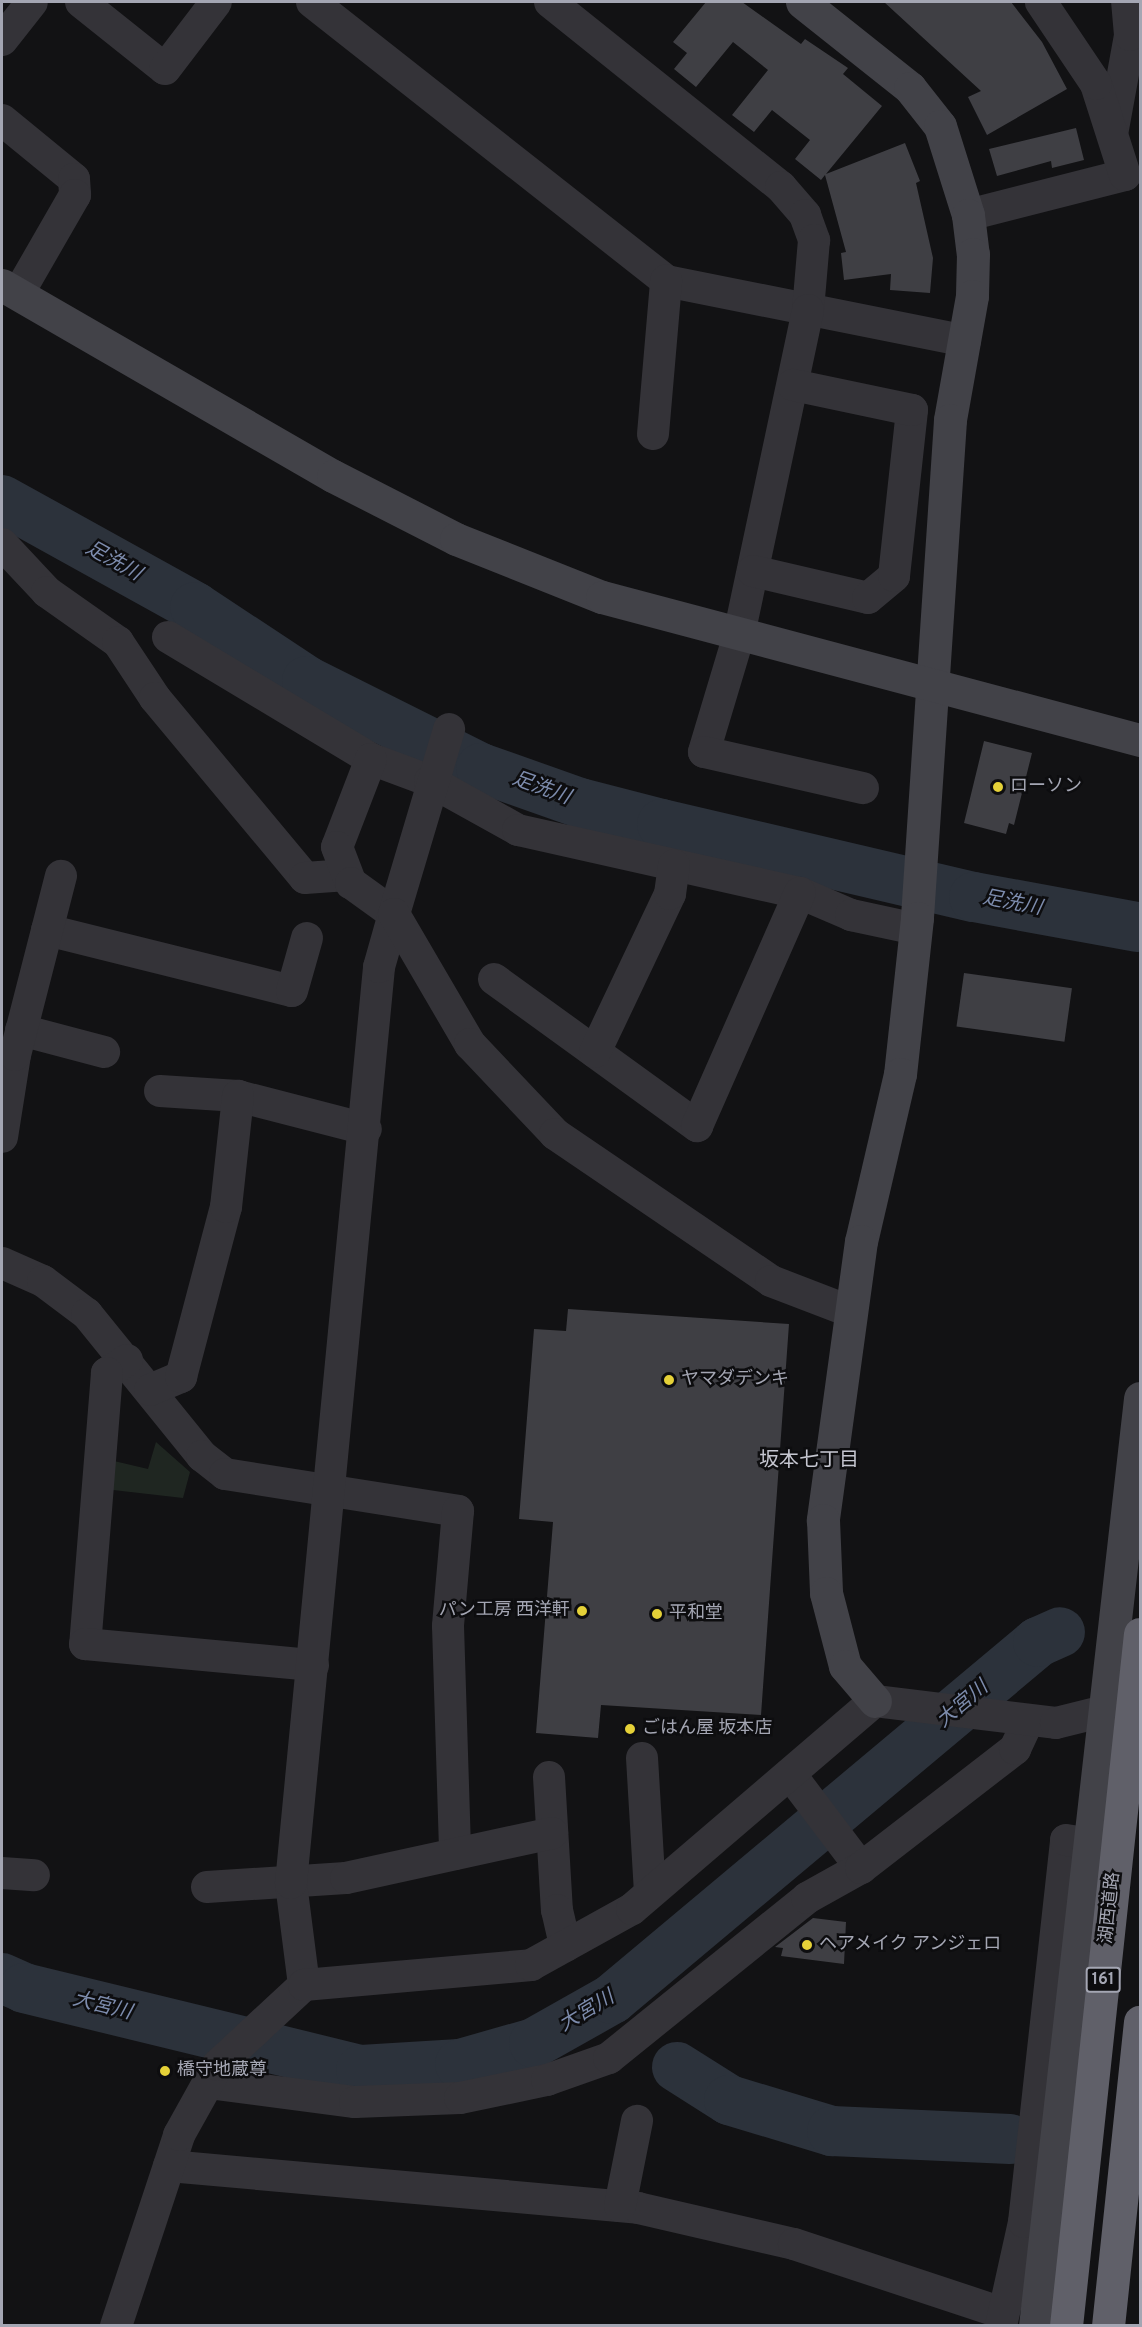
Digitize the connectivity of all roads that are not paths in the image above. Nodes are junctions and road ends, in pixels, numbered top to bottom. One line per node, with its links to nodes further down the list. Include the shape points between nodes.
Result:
1 (32, 2): 9 (street)
2 (81, 2): 3 (street, via 165,69)
3 (216, 2)
4 (312, 2): 13 (street)
5 (550, 2): 15 (street, via 781,187 805,215 814,240)
6 (802, 2): 12 (street, via 910,88 928,111 943,136)
7 (1041, 2): 11 (street, via 1086,68)
8 (1127, 2): 11 (street, via 1130,35)
9 (2, 40)
10 (2, 120): 14 (street, via 74,179 75,187 75,195)
11 (1113, 130): 12 (street, via 1125,175)
12 (968, 215): 16 (street, via 974,254)
13 (666, 281): 15 (street); 18 (street)
14 (10, 289): 21 (street, via 333,476 456,539 602,597)
15 (808, 310): 16 (street); 17 (street)
16 (965, 341): 23 (street, via 950,420)
17 (793, 385): 20 (street); 20 (street, via 912,410 894,576 868,598)
18 (653, 434)
19 (2, 544): 30 (street, via 47,592 118,642 155,698 231,785 259,829 305,878)
20 (753, 572): 21 (street)
21 (739, 635): 23 (street); 28 (street, via 704,752)
22 (168, 637): 26 (street)
23 (929, 681): 25 (street); 34 (street)
24 (449, 729): 27 (street)
25 (1140, 740)
26 (371, 759): 27 (street); 30 (street, via 337,847)
27 (432, 775): 29 (street, via 518,830); 33 (street)
28 (863, 788)
29 (674, 865): 32 (street); 40 (street, via 670,894)
30 (347, 875): 33 (street, via 351,884)
31 (61, 876): 35 (street)
32 (800, 893): 34 (street, via 851,915); 40 (street, via 697,1126)
33 (394, 914): 43 (street, via 379,967); 46 (street, via 470,1044 555,1134 771,1281)
34 (917, 924): 46 (street, via 900,1074)
35 (47, 930): 36 (street, via 292,991); 38 (street)
36 (307, 938)
37 (494, 979): 40 (street)
38 (21, 1030): 39 (street); 44 (street)
39 (104, 1052)
40 (595, 1052)
41 (160, 1091): 42 (street)
42 (238, 1096): 43 (street); 48 (street, via 225,1207 181,1377)
43 (366, 1129): 50 (street)
44 (2, 1137)
45 (2, 1263): 47 (street, via 43,1281 87,1314)
46 (849, 1311): 54 (street, via 823,1520 826,1593 845,1666)
47 (127, 1360): 48 (street); 52 (street, via 107,1373 85,1644)
48 (150, 1390): 50 (street, via 202,1456 225,1474)
49 (1140, 1398): 55 (street)
50 (331, 1494): 52 (street); 61 (street, via 458,1511 448,1626)
51 (1140, 1634): 79 (highway, 湖西道路 / 161)
52 (314, 1665): 65 (street)
53 (1140, 1688): 55 (street)
54 (885, 1704): 56 (street); 58 (street)
55 (1108, 1710): 56 (street, via 1056,1724); 75 (street)
56 (1027, 1720): 62 (street, via 1015,1749)
57 (642, 1758): 67 (street)
58 (790, 1774): 62 (street); 67 (street)
59 (549, 1777): 60 (street)
60 (552, 1833): 61 (street); 68 (street)
61 (455, 1854): 65 (street)
62 (861, 1867): 71 (street, via 807,1898 609,2058 547,2080 460,2098 355,2102)
63 (2, 1873): 64 (street)
64 (34, 1875)
65 (291, 1883): 66 (street); 69 (street)
66 (207, 1887)
67 (650, 1891): 68 (street, via 632,1909)
68 (565, 1946): 69 (street, via 531,1965)
69 (304, 1985): 71 (street)
70 (1140, 2022): 80 (highway)
71 (213, 2074): 73 (street)
72 (637, 2121): 74 (street)
73 (169, 2166): 74 (street); 77 (street)
74 (620, 2206): 76 (street, via 794,2244)
75 (1035, 2224): 76 (street); 78 (street)
76 (1002, 2319)
77 (116, 2325)
78 (1035, 2325)
79 (1066, 2325)
80 (1108, 2325)

